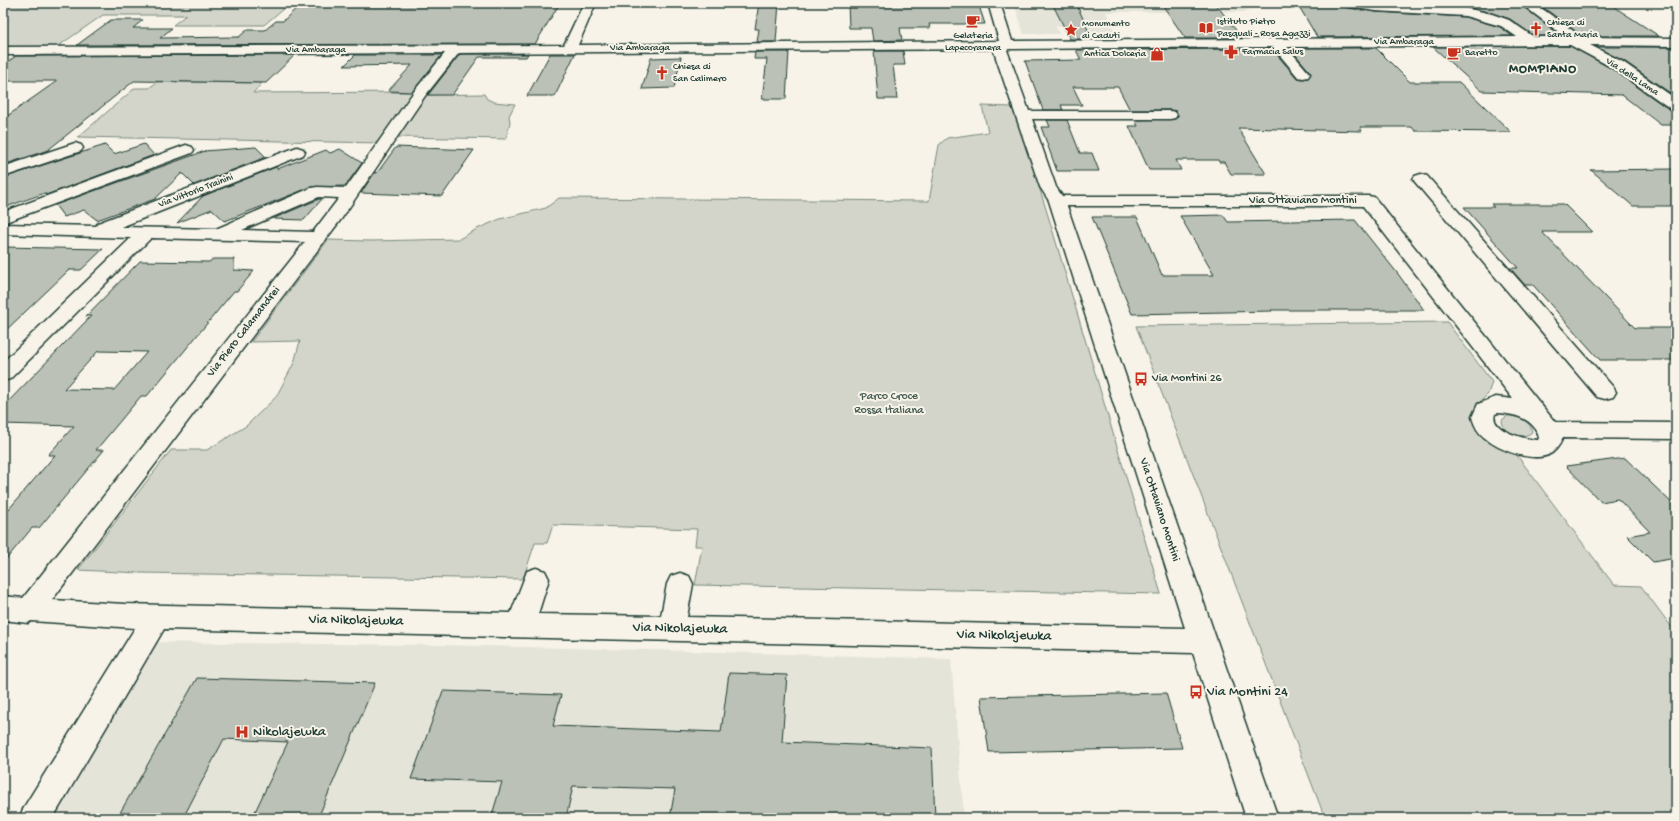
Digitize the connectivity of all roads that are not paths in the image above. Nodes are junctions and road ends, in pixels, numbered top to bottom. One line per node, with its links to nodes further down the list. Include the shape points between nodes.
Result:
1 (590, 3): 13 (street)
2 (994, 3): 11 (street)
3 (1349, 3): 6 (street)
4 (1454, 3): 6 (street)
5 (1526, 3): 8 (street, Via della Lama)
6 (1465, 12): 7 (street, via 1505,23)
7 (1531, 40): 8 (street, Via Ambaraga); 9 (street, Via Ambaraga)
8 (1574, 40): 10 (street, Via Ambaraga); 16 (street, Via della Lama, via 1618,65)
9 (1277, 42): 11 (street, Via Ambaraga); 15 (street)
10 (1676, 42)
11 (1007, 45): 13 (street, Via Ambaraga); 17 (street, Via Ottaviano Montini, via 1000,49)
12 (455, 49): 13 (street, Via Ambaraga); 14 (street, Via Ambaraga); 25 (street, Via Piero Calamandrei, via 420,93)
13 (570, 49)
14 (3, 51)
15 (1303, 74)
16 (1675, 104)
17 (1023, 115): 18 (street); 27 (street, Via Ottaviano Montini, via 1048,187)
18 (1170, 115)
19 (75, 148): 22 (street)
20 (186, 150): 28 (street)
21 (297, 152): 30 (street, Via Vittorio Trainini)
22 (3, 172)
23 (1421, 179): 36 (street)
24 (1272, 186): 26 (street, Via Ottaviano Montini)
25 (351, 192): 32 (street, Via Vittorio Trainini, via 317,192); 33 (street, Via Piero Calamandrei)
26 (1216, 194): 27 (street, Via Ottaviano Montini, via 1093,195); 35 (street, Via Ottaviano Montini, via 1366,198)
27 (1057, 201): 46 (street, Via Ottaviano Montini)
28 (3, 218)
29 (3, 229): 30 (street, Via Vittorio Trainini)
30 (94, 231): 31 (street, Via Vittorio Trainini)
31 (147, 232): 32 (street, Via Vittorio Trainini); 34 (street)
32 (218, 234): 33 (street, Via Vittorio Trainini)
33 (318, 237): 42 (street, Via Piero Calamandrei)
34 (3, 374)
35 (1510, 380): 37 (street); 38 (street, Via Ottaviano Montini)
36 (1605, 392)
37 (1496, 405): 38 (street, via 1510,405 1527,411); 38 (street, via 1486,409 1483,417 1487,427 1499,438 1514,445 1531,449 1544,447 1551,440)
38 (1545, 425): 39 (street)
39 (1668, 431)
40 (536, 579): 44 (street)
41 (680, 584): 45 (street)
42 (16, 610): 43 (street, Via Nikolajewka)
43 (157, 616): 44 (street, Via Nikolajewka); 47 (street)
44 (521, 625): 45 (street, Via Nikolajewka)
45 (672, 628): 46 (street, Via Nikolajewka)
46 (1203, 641): 48 (street, Via Ottaviano Montini)
47 (35, 818)
48 (1262, 818)

